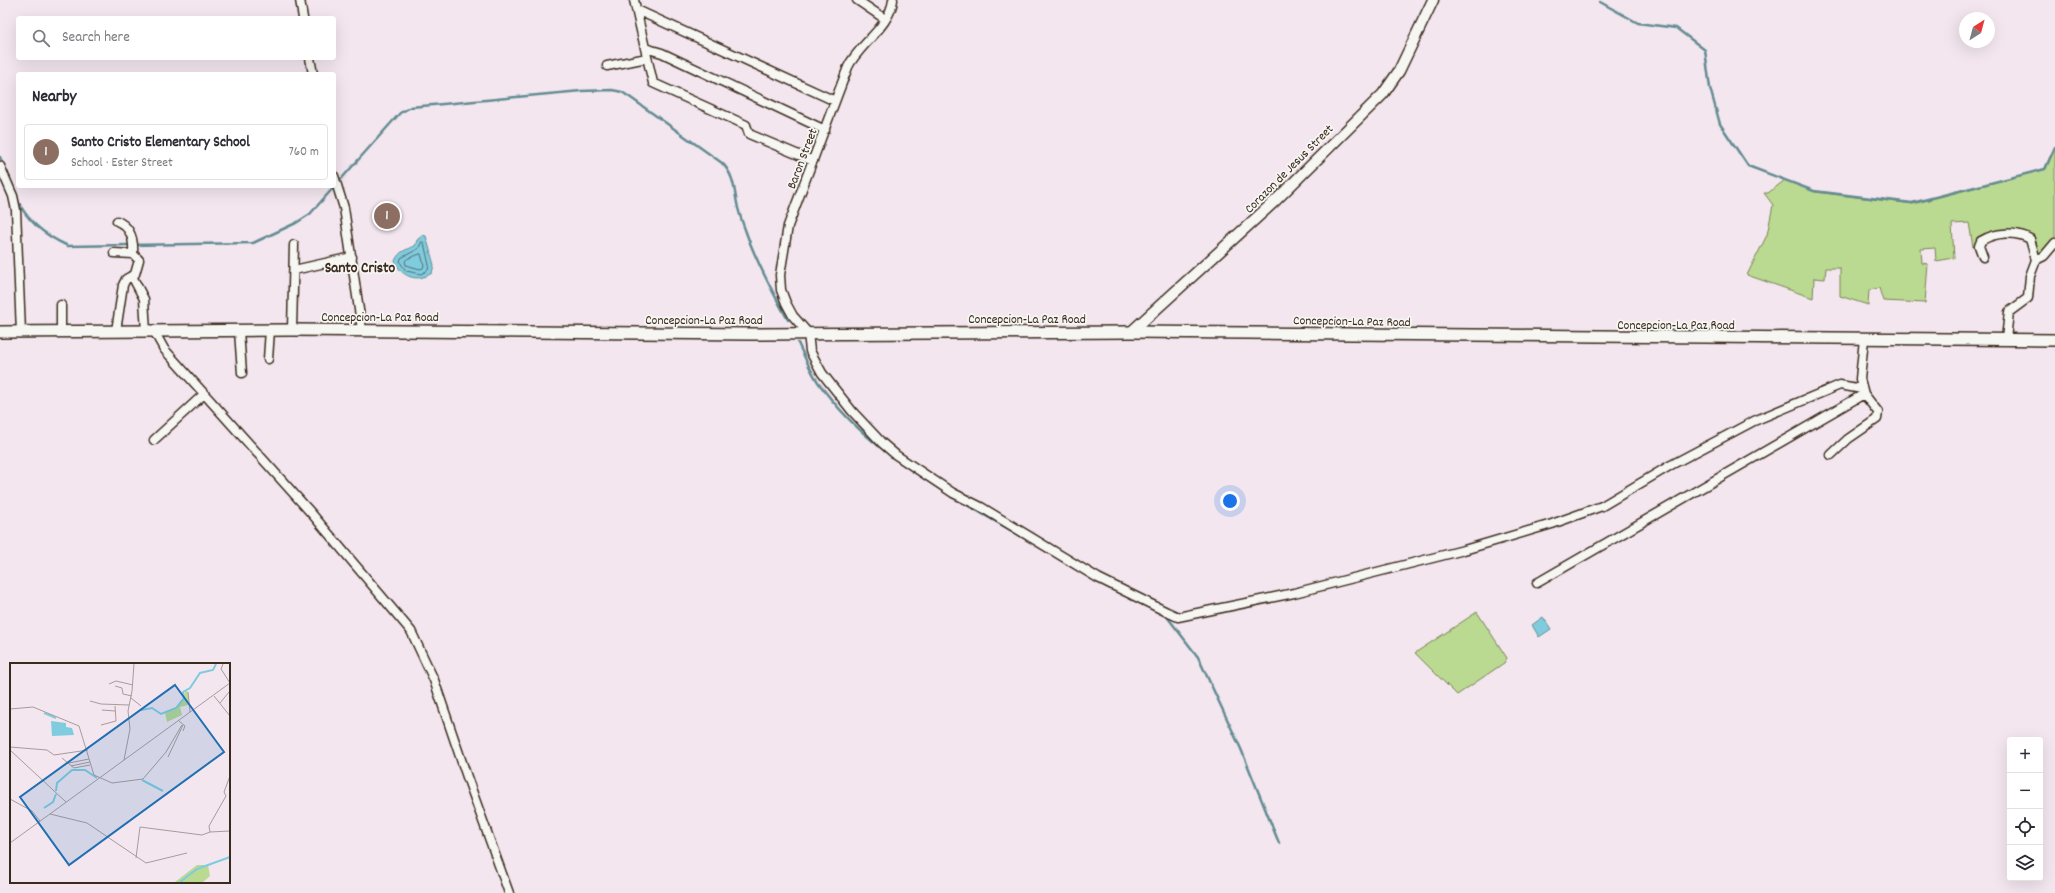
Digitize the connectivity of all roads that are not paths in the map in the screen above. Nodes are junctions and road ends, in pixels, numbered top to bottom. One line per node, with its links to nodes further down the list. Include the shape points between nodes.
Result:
1 (300, 0): 7 (street)
2 (634, 0): 6 (street)
3 (857, 0): 8 (street)
4 (893, 0): 8 (street, Baron Street, via 890,13)
5 (1433, 0): 39 (street, Corazon de Jesus Street, via 1399,71 1383,94 1275,201)
6 (637, 10): 9 (street); 14 (street)
7 (303, 16)
8 (885, 20): 14 (street, Baron Street, via 851,61)
9 (645, 48): 10 (street); 15 (street, via 662,53)
10 (647, 58): 12 (street); 16 (street, via 653,83 746,125 749,134)
11 (310, 60): 13 (street)
12 (607, 66)
13 (313, 72)
14 (836, 101): 15 (street, Baron Street)
15 (825, 130): 16 (street, Baron Street)
16 (813, 161): 40 (street, Baron Street, via 788,226 780,275 781,290 786,303 793,316)
17 (0, 166): 38 (street, via 13,196 16,213)
18 (336, 183): 24 (street, via 344,208)
19 (117, 221): 22 (street, via 125,224 130,230)
20 (2055, 244): 26 (street, via 2044,256)
21 (294, 245): 27 (street)
22 (133, 248): 23 (street); 28 (street, via 139,260)
23 (114, 253)
24 (352, 257): 27 (street); 32 (street)
25 (1983, 257): 26 (street, via 1979,246 1981,241 2018,234 2030,239)
26 (2036, 260): 42 (street, via 2030,276 2028,298 2009,312)
27 (294, 270): 31 (street)
28 (132, 276): 34 (street, via 122,285); 35 (street, via 144,299)
29 (61, 305): 33 (street)
30 (270, 330): 31 (main road, Concepcion-La Paz Road); 36 (main road, Concepcion-La Paz Road); 44 (street)
31 (292, 330): 32 (main road, Concepcion-La Paz Road)
32 (362, 330): 40 (main road, Concepcion-La Paz Road)
33 (61, 331): 34 (main road, Concepcion-La Paz Road); 38 (main road, Concepcion-La Paz Road)
34 (116, 331): 35 (main road, Concepcion-La Paz Road)
35 (150, 331): 36 (main road, Concepcion-La Paz Road); 47 (street)
36 (239, 331): 45 (street)
37 (0, 332): 38 (main road, Concepcion-La Paz Road)
38 (21, 332)
39 (1131, 332): 40 (main road, Concepcion-La Paz Road); 41 (main road, Concepcion-La Paz Road)
40 (808, 333): 46 (street, via 810,351 822,373 852,411 896,455 1098,578 1178,617 1310,589 1464,550 1552,524 1602,506 1671,465 1754,421 1840,385)
41 (1864, 339): 42 (main road, Concepcion-La Paz Road); 46 (street, via 1860,379)
42 (2006, 339): 43 (main road, Concepcion-La Paz Road)
43 (2055, 340)
44 (268, 359)
45 (242, 373)
46 (1863, 391): 49 (street, via 1878,412 1877,419 1848,439); 50 (street)
47 (204, 394): 48 (street); 51 (street, via 312,514 411,631 434,680)
48 (154, 440)
49 (1831, 455)
50 (1538, 583)
51 (509, 893)

